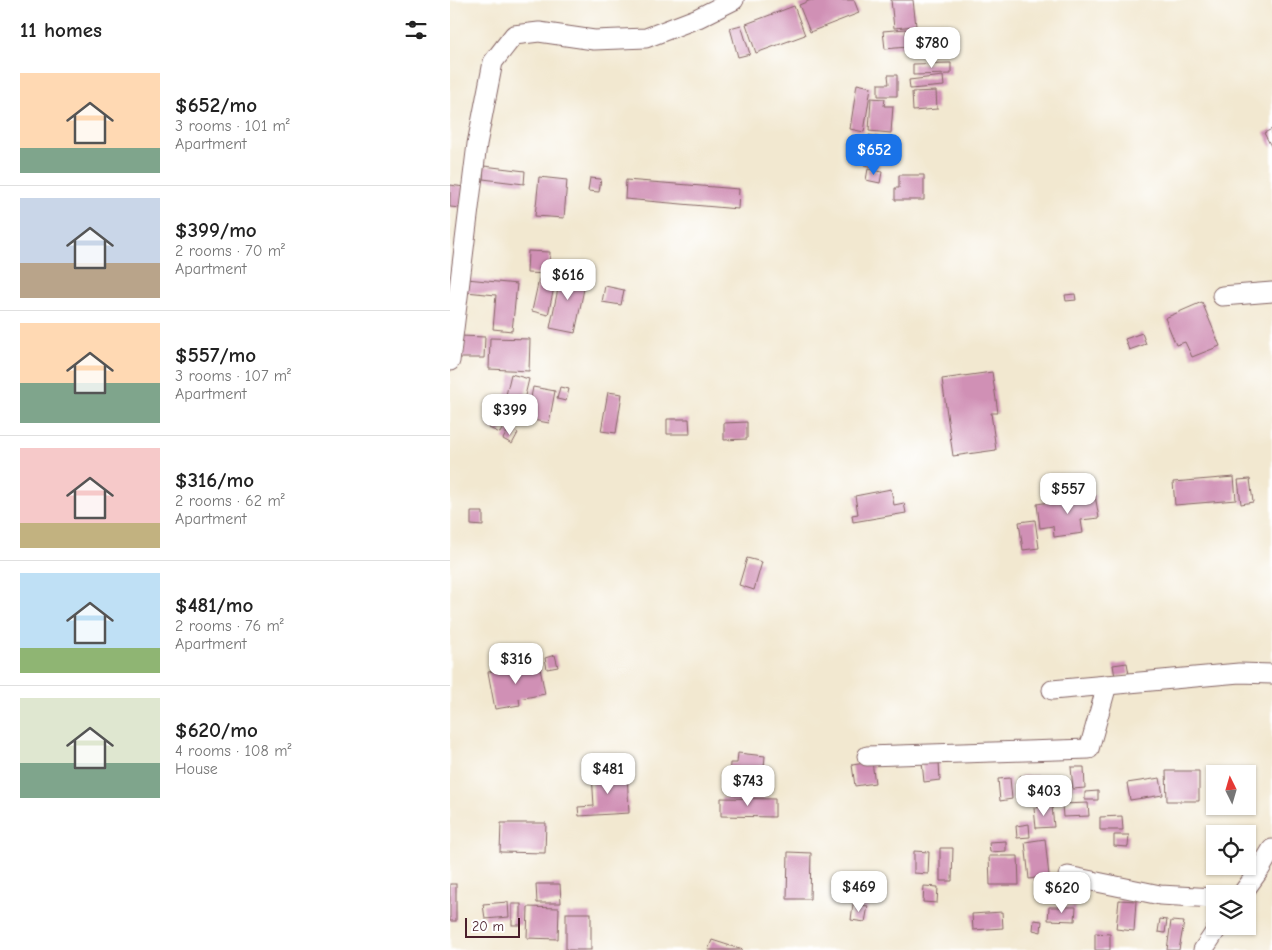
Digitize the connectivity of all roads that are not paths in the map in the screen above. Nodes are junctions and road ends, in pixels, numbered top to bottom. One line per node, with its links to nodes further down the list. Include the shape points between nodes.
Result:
1 (734, 0): 4 (street, via 646,38 594,40 539,32 514,35 493,62 478,144)
2 (1272, 292): 3 (street)
3 (1222, 296)
4 (450, 361)
5 (1272, 674): 6 (street, via 1239,673)
6 (1107, 685): 7 (street); 8 (street, via 1089,749)
7 (1052, 690)
8 (867, 756)
9 (1272, 849): 11 (street)
10 (1068, 876): 12 (street, via 1160,895)
11 (1248, 885)
12 (1206, 898)
13 (1213, 935): 14 (street)
14 (1203, 950)

